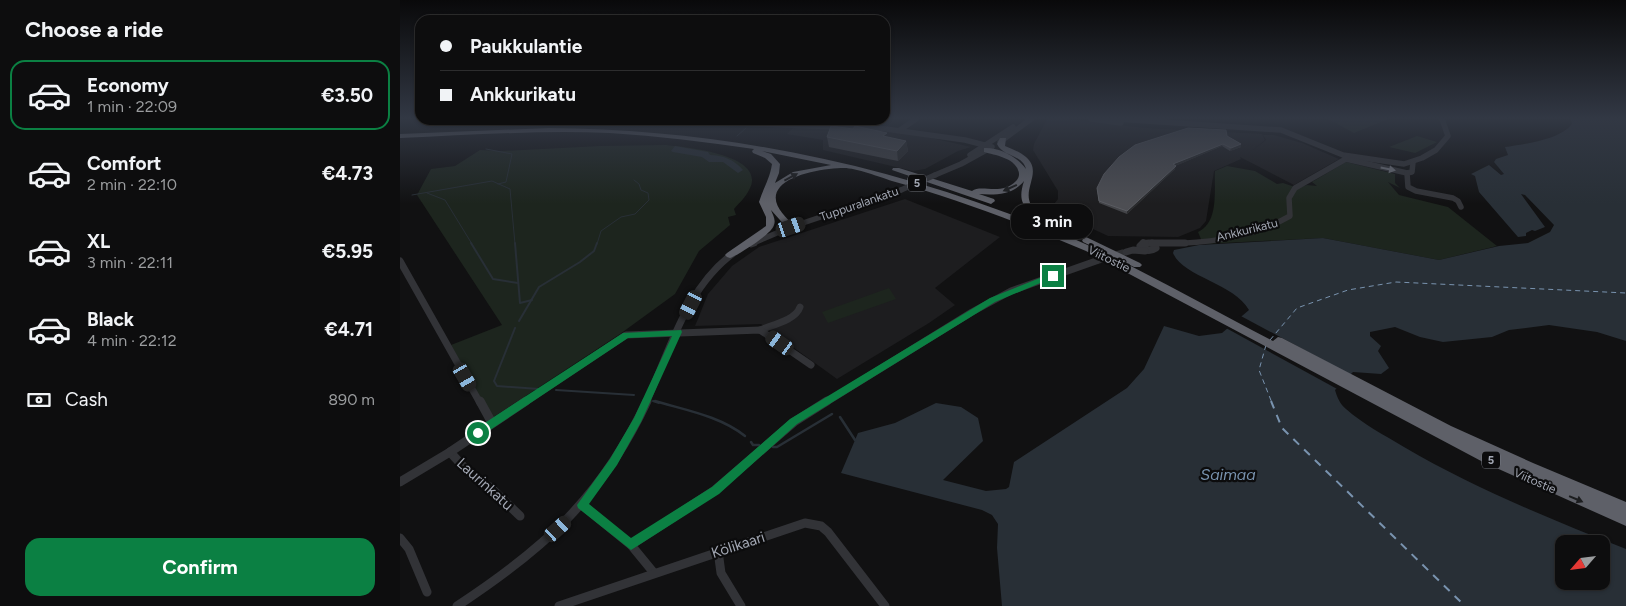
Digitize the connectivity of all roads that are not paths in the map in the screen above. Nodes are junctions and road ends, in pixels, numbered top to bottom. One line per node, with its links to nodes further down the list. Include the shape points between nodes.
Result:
1 (745, 147): 13 (highway, via 771,158 776,168)
2 (760, 147): 10 (highway, Viitostie / 5)
3 (785, 147): 14 (highway, Viitostie / 5, via 906,173)
4 (986, 147): 12 (highway, via 1022,161); 14 (highway, one-way to 14, via 1018,164 1023,174 1018,184 996,192); 17 (street, Tuppuralankatu, bridge, via 961,164 901,190)
5 (1003, 147): 12 (highway, via 1023,157 1028,163)
6 (1323, 147): 8 (street)
7 (1437, 147): 9 (street)
8 (1346, 157): 9 (street); 11 (street, one-way to 11); 20 (street, Ankkurikatu, via 1290,192 1290,216 1279,223 1232,236)
9 (1413, 162): 11 (street, via 1412,172)
10 (858, 168): 17 (highway, one-way to 10, via 771,202 772,194 782,182 798,173 818,168); 30 (highway, Viitostie / 5, via 931,188 1034,224)
11 (1407, 173): 15 (street, via 1408,187 1453,198)
12 (1030, 177): 16 (highway, via 1026,203)
13 (771, 183): 17 (highway, via 765,195 766,205); 25 (highway, via 763,198 770,226)
14 (956, 188): 16 (highway, Viitostie / 5)
15 (1461, 207)
16 (1046, 222): 30 (highway, Viitostie / 5, via 1112,251)
17 (787, 229): 25 (street, Tuppuralankatu)
18 (1152, 242): 19 (street, Ankkurikatu); 20 (street, Ankkurikatu); 22 (street)
19 (1141, 244): 21 (street); 23 (street)
20 (1170, 244): 22 (street, Ankkurikatu)
21 (1133, 250): 23 (street); 24 (street)
22 (1155, 250): 23 (street, Ankkurikatu)
23 (1146, 251)
24 (1126, 252)
25 (730, 255): 32 (street, Tuppuralankatu, via 707,278)
26 (400, 261): 28 (street)
27 (1096, 261): 43 (street, via 1011,291 972,312 794,422 715,490)
28 (402, 270): 35 (street)
29 (800, 307): 31 (street, via 788,319)
30 (1220, 314): 34 (highway, Viitostie / 5)
31 (760, 330): 32 (street); 33 (street)
32 (678, 332): 35 (street, via 626,335); 38 (street, Tuppuralankatu, via 633,428 614,462)
33 (811, 365)
34 (1362, 390): 39 (highway, Viitostie / 5); 41 (highway, Viitostie / 5, one-way to 41, via 1486,458)
35 (492, 423): 36 (street)
36 (450, 452): 37 (street); 40 (street, Laurinkatu, via 472,476 490,487)
37 (400, 482)
38 (582, 505): 43 (street); 47 (street, Tuppuralankatu, via 528,556)
39 (1626, 508)
40 (520, 516)
41 (1626, 520)
42 (400, 538): 46 (street, via 409,549)
43 (631, 545): 45 (street)
44 (718, 551): 45 (street, Kölikaari); 49 (street, via 721,573); 50 (street, Kölikaari, via 805,522 813,523 828,532)
45 (654, 573): 48 (street, Kölikaari)
46 (427, 592)
47 (457, 606)
48 (559, 606)
49 (741, 606)
50 (885, 606)

